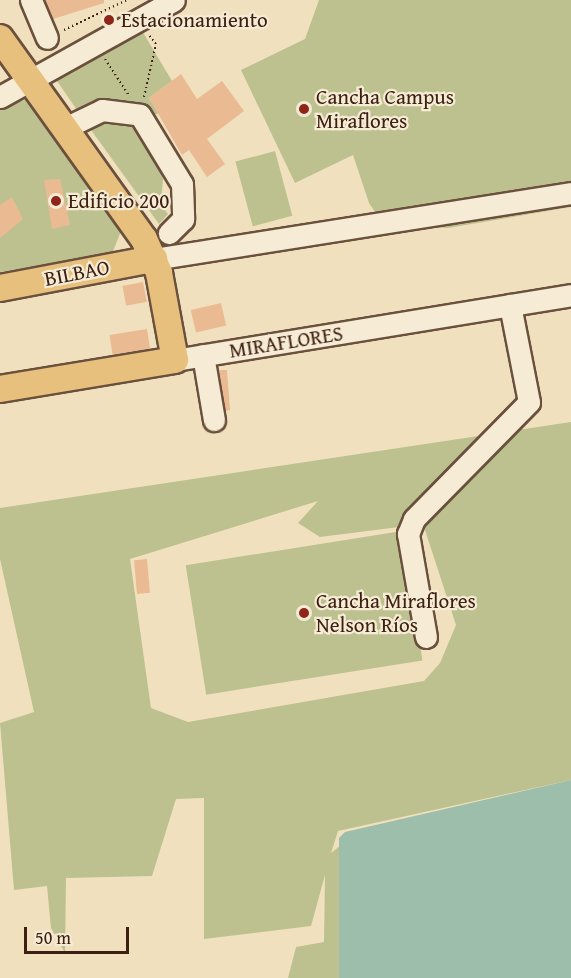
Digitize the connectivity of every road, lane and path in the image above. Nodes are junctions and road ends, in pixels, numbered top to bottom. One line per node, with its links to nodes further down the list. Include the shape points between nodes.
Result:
1 (31, 0): 5 (street)
2 (174, 0): 3 (street)
3 (132, 9): 5 (path); 6 (street); 9 (path, via 156,44 144,91)
4 (0, 38): 7 (main road)
5 (47, 39)
6 (91, 42): 7 (street); 9 (path)
7 (31, 82): 8 (street); 10 (main road)
8 (0, 97)
9 (143, 120): 10 (street, via 102,110); 12 (street, via 182,184 183,219)
10 (65, 128): 13 (main road)
11 (571, 193): 13 (street)
12 (169, 233)
13 (154, 259): 14 (main road, BILBAO); 18 (main road)
14 (0, 288)
15 (571, 295): 16 (street, MIRAFLORES)
16 (510, 305): 17 (street, MIRAFLORES); 21 (street, via 530,402 414,519 408,534)
17 (203, 355): 18 (street, MIRAFLORES); 20 (street)
18 (175, 360): 19 (main road, MIRAFLORES)
19 (0, 389)
20 (214, 420)
21 (426, 637)

